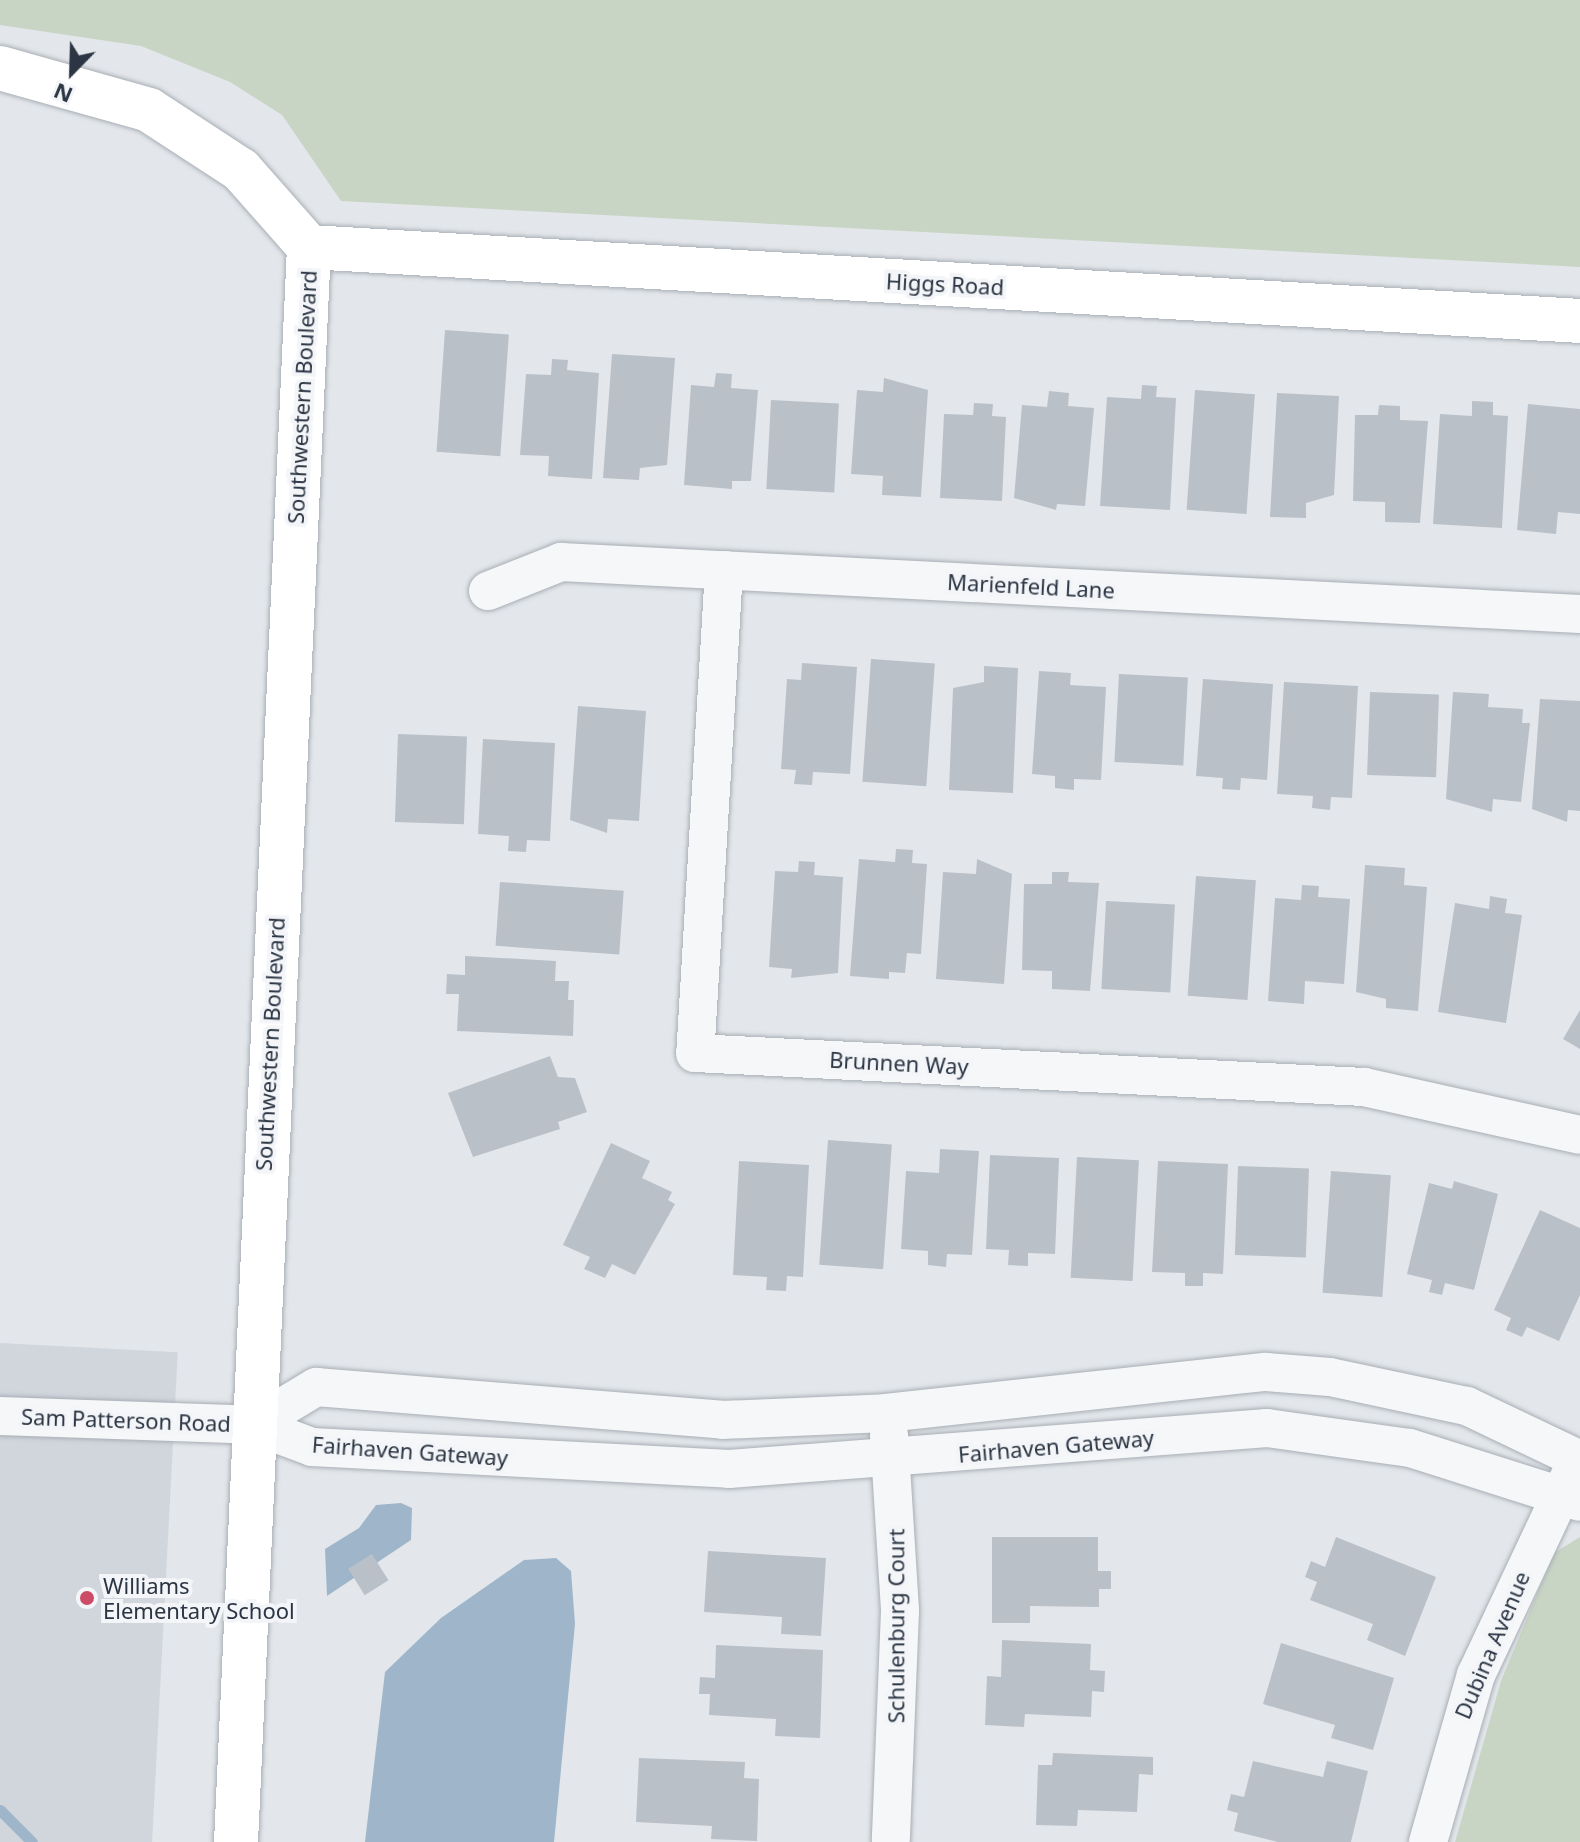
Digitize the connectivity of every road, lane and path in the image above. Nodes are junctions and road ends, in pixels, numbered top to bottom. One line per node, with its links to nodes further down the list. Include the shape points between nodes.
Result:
1 (0, 68): 2 (street, via 149,110 241,170)
2 (309, 247): 3 (street, Higgs Road); 10 (street, Southwestern Boulevard)
3 (1580, 321)
4 (724, 570): 5 (street, Marienfeld Lane, via 561,562); 6 (street, Marienfeld Lane); 7 (street, Brunnen Way, via 695,1053 1364,1087)
5 (488, 591)
6 (1580, 614)
7 (1580, 1135)
8 (886, 1413): 10 (street, via 722,1420 316,1387); 11 (street, via 1266,1372 1330,1377 1467,1406); 12 (street, Schulenburg Court)
9 (0, 1416): 10 (street, Sam Patterson Road)
10 (253, 1425): 12 (street, Fairhaven Gateway, via 312,1447 729,1469); 15 (street, Southwestern Boulevard)
11 (1579, 1459): 13 (street, Dubina Avenue)
12 (892, 1460): 13 (street, Fairhaven Gateway, via 1267,1428 1410,1448); 14 (street, Schulenburg Court, via 900,1611)
13 (1570, 1499): 16 (street, Dubina Avenue, via 1476,1675)
14 (891, 1840)
15 (236, 1842)
16 (1428, 1842)

